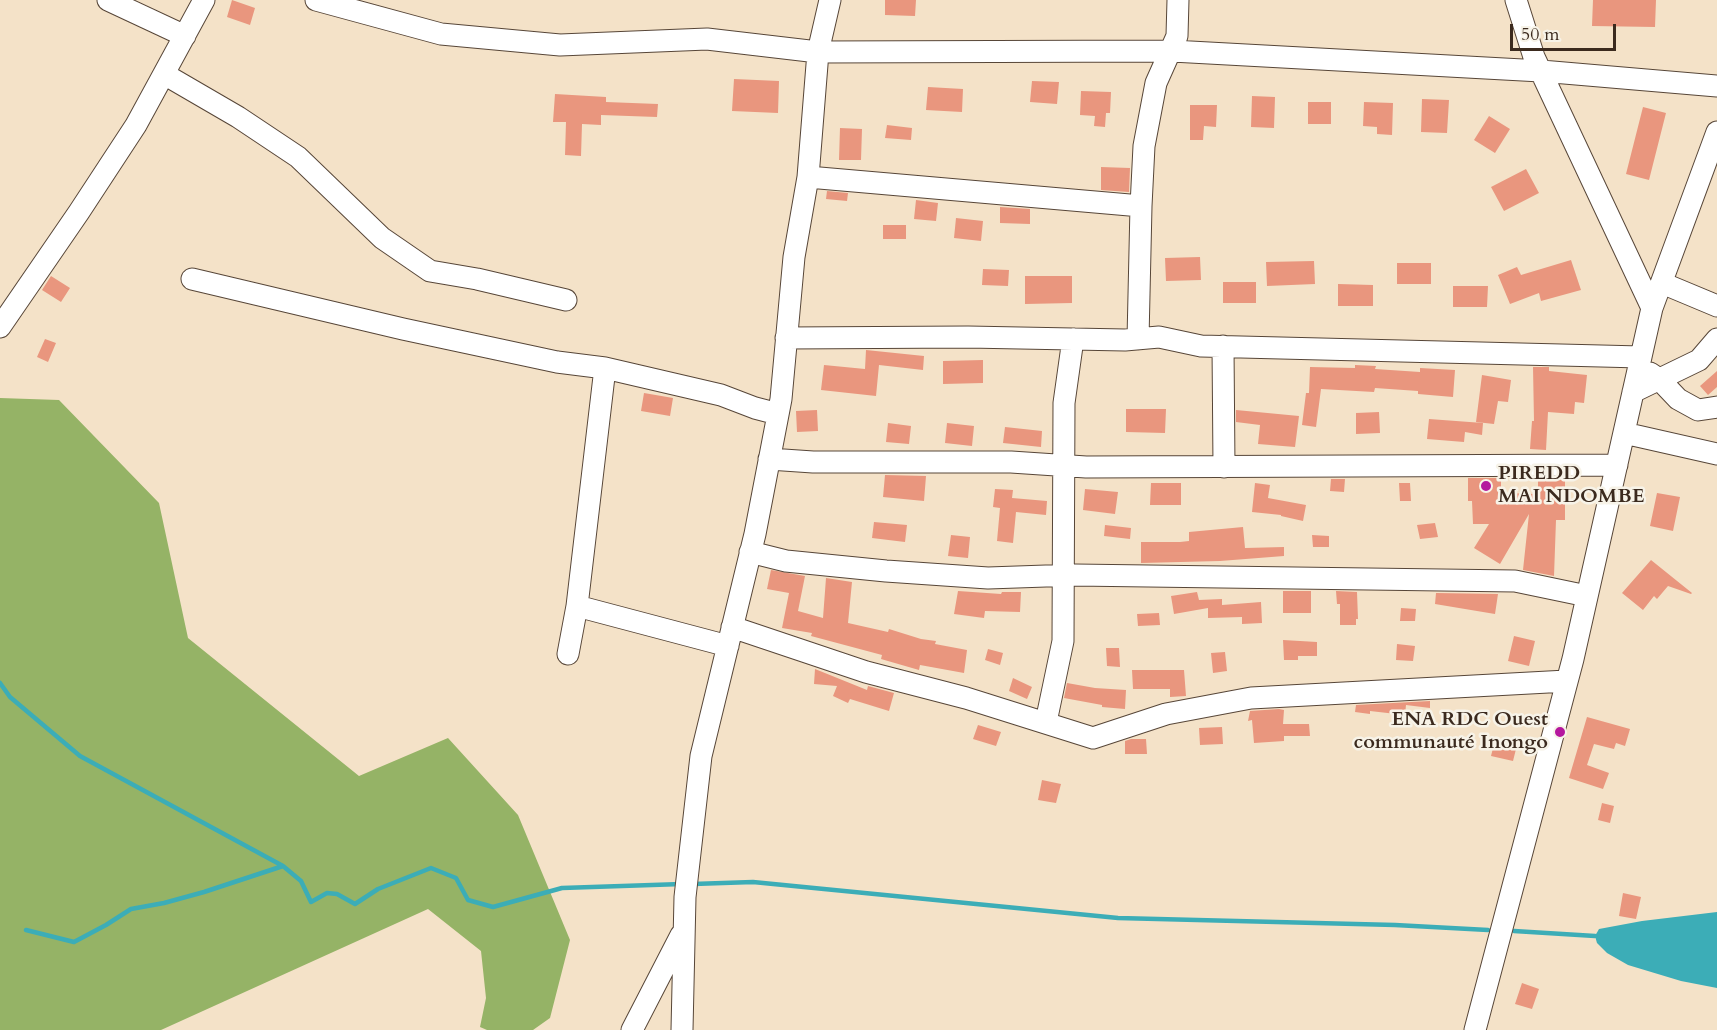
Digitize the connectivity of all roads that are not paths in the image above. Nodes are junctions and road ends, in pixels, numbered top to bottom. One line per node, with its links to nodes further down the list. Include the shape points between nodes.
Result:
1 (108, 0): 7 (street)
2 (204, 0): 7 (street)
3 (316, 0): 8 (street, via 441,34 560,45 707,39)
4 (830, 0): 8 (street)
5 (1178, 0): 9 (street, via 1177,36)
6 (1516, 0): 10 (street)
7 (185, 36): 11 (street)
8 (818, 51): 9 (street); 14 (street)
9 (1172, 51): 10 (street); 15 (street, via 1156,83 1144,146)
10 (1541, 71): 12 (street); 20 (street)
11 (164, 74): 18 (street, via 298,157 382,238 430,271); 21 (street, via 80,212)
12 (1717, 86)
13 (1717, 132): 17 (street)
14 (808, 177): 15 (street); 22 (street, via 794,257)
15 (1141, 206): 24 (street)
16 (192, 279): 28 (street, via 402,329 557,362)
17 (1662, 283): 19 (street); 20 (street)
18 (566, 300)
19 (1717, 306)
20 (1652, 308): 27 (street)
21 (0, 327)
22 (786, 338): 23 (street); 32 (street)
23 (1073, 339): 24 (street); 37 (street, via 1064,403)
24 (1138, 339): 26 (street, via 1159,337 1201,346)
25 (1717, 339): 29 (street, via 1699,360)
26 (1223, 346): 27 (street); 38 (street)
27 (1640, 362): 29 (street); 30 (street)
28 (605, 368): 32 (street, via 721,395); 42 (street)
29 (1659, 379): 30 (street); 31 (street, via 1678,399 1698,410)
30 (1634, 392): 33 (street)
31 (1717, 407)
32 (778, 414): 35 (street)
33 (1624, 433): 34 (street); 36 (street)
34 (1717, 454)
35 (769, 459): 37 (street); 39 (street)
36 (1617, 465): 38 (street); 41 (street)
37 (1064, 466): 38 (street); 40 (street)
38 (1224, 467)
39 (750, 552): 40 (street, via 786,561 886,571 988,578); 43 (street)
40 (1062, 576): 41 (street, via 1515,581); 46 (street, via 1063,641)
41 (1587, 596): 45 (street)
42 (577, 606): 43 (street); 44 (street)
43 (730, 636): 46 (street); 47 (street, via 701,756)
44 (568, 654)
45 (1567, 681): 46 (street, via 1251,698 1166,714 1093,738); 50 (street)
46 (1046, 722)
47 (684, 929): 48 (street); 49 (street)
48 (632, 1030)
49 (682, 1030)
50 (1475, 1030)

